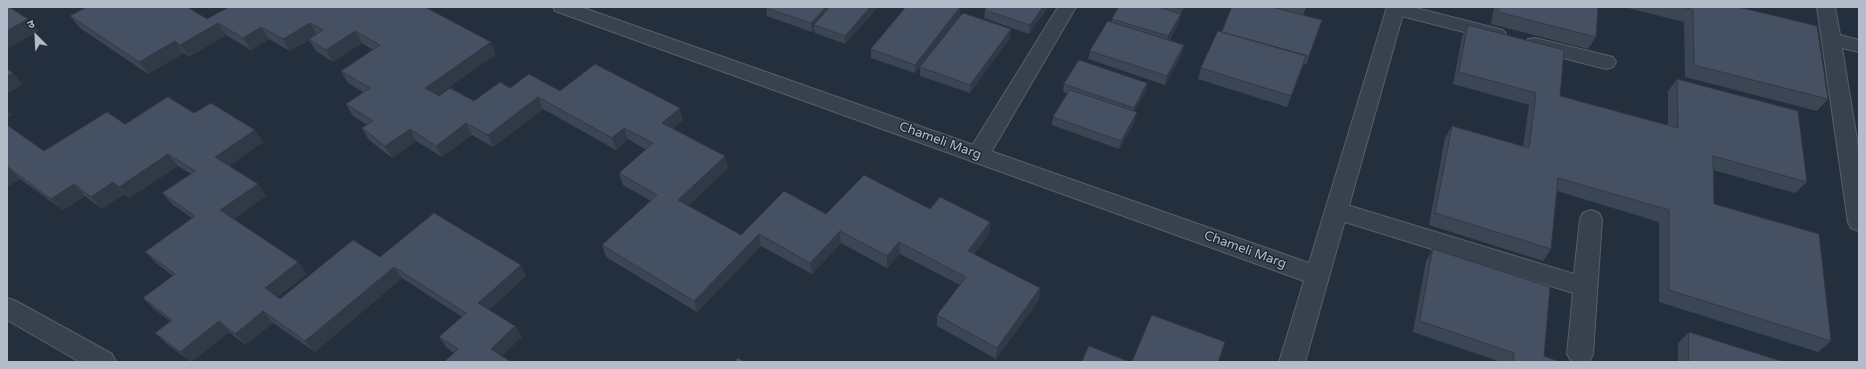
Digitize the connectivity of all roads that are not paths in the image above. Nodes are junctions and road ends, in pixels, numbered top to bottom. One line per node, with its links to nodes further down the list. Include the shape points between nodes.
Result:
1 (562, 7): 8 (street, Chameli Marg)
2 (1067, 7): 8 (street)
3 (1826, 7): 5 (street)
4 (1396, 8): 7 (street); 10 (street)
5 (1831, 39): 6 (street); 9 (street)
6 (1859, 46)
7 (1606, 62)
8 (978, 155): 13 (street, Chameli Marg)
9 (1854, 155): 12 (street)
10 (1337, 210): 13 (street); 14 (street)
11 (1591, 219): 14 (street)
12 (1859, 222)
13 (1318, 276): 18 (street)
14 (1585, 287): 16 (street)
15 (7, 308): 17 (street)
16 (1580, 354)
17 (103, 362)
18 (1292, 362)

